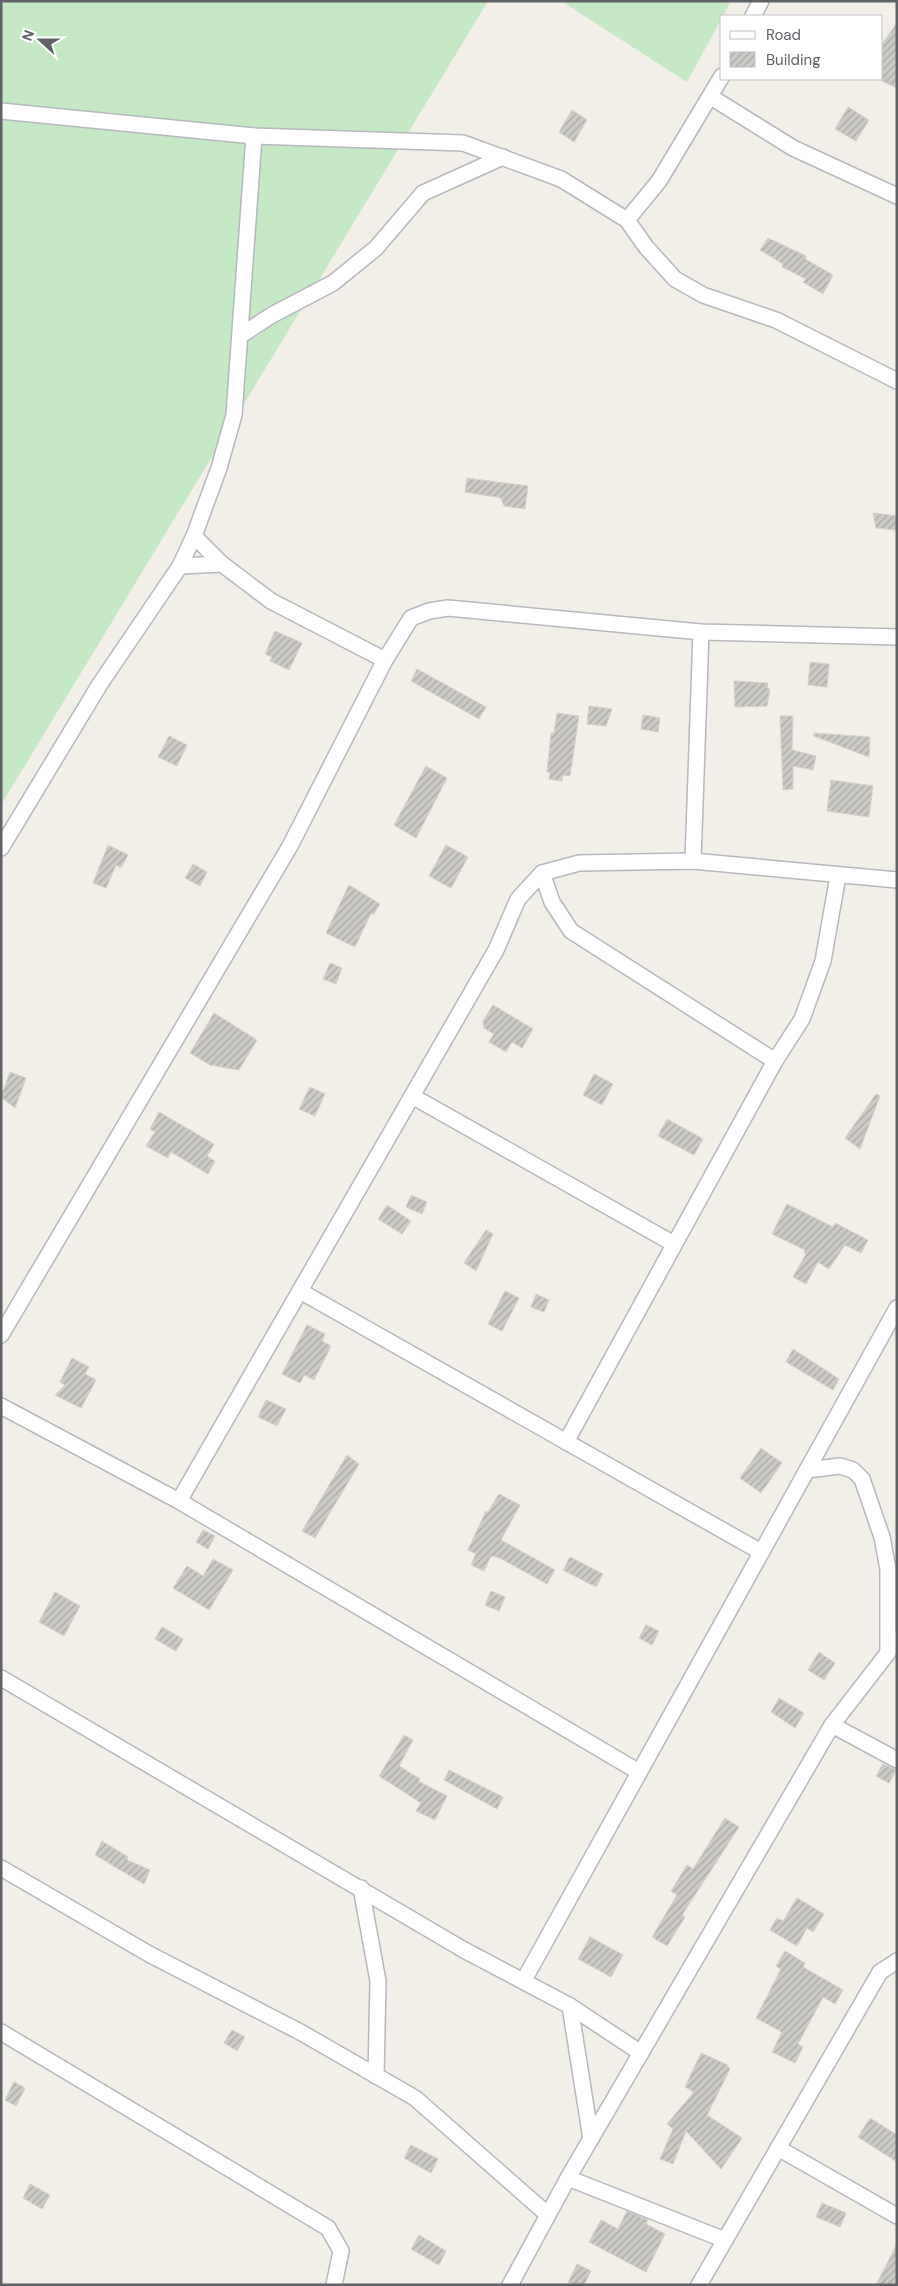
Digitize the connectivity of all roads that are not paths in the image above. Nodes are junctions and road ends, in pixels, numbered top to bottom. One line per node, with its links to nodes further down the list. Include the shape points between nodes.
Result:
1 (761, 1): 2 (street)
2 (754, 15)
3 (720, 80): 4 (street)
4 (711, 97): 8 (street, via 794,148); 9 (street, via 659,181)
5 (1, 111): 6 (street)
6 (254, 136): 7 (street, via 462,144); 10 (street)
7 (503, 157): 9 (street, via 561,179); 10 (street, via 423,193 376,248 333,283)
8 (897, 196)
9 (627, 220): 11 (street, via 675,279 703,295 776,320)
10 (240, 336): 12 (street, via 234,415)
11 (897, 381)
12 (194, 536): 13 (street); 14 (street)
13 (222, 564): 14 (street); 17 (street, via 271,601)
14 (180, 566): 18 (street, via 100,684)
15 (702, 632): 16 (street); 17 (street, via 448,608 411,618); 19 (street)
16 (897, 637)
17 (385, 660): 28 (street, via 290,846)
18 (1, 848)
19 (693, 861): 20 (street, via 579,862); 21 (street)
20 (542, 873): 23 (street, via 552,902 570,931); 24 (street, via 518,899 496,950)
21 (838, 876): 22 (street); 23 (street, via 823,961 802,1019)
22 (897, 880)
23 (775, 1061): 25 (street)
24 (412, 1096): 25 (street); 26 (street)
25 (674, 1244): 30 (street)
26 (300, 1291): 30 (street); 32 (street)
27 (897, 1308): 31 (street)
28 (1, 1335)
29 (1, 1406): 32 (street)
30 (566, 1442): 33 (street)
31 (807, 1470): 33 (street); 35 (street, via 840,1466 853,1470 862,1479 882,1537 888,1569)
32 (179, 1501): 39 (street)
33 (762, 1552): 39 (street)
34 (897, 1638): 35 (street)
35 (888, 1654): 37 (street)
36 (1, 1678): 41 (street)
37 (832, 1725): 38 (street); 46 (street)
38 (897, 1760)
39 (639, 1772): 43 (street)
40 (4, 1875): 47 (street, via 302,2033)
41 (361, 1888): 43 (street, via 464,1950); 47 (street, via 378,1981)
42 (897, 1961): 49 (street, via 880,1972)
43 (524, 1980): 44 (street)
44 (570, 2006): 46 (street); 48 (street)
45 (1, 2032): 54 (street, via 328,2228 341,2251)
46 (641, 2053): 48 (street)
47 (376, 2076): 51 (street, via 415,2098)
48 (591, 2139): 50 (street)
49 (778, 2148): 52 (street); 53 (street)
50 (568, 2178): 51 (street); 53 (street)
51 (547, 2214): 55 (street)
52 (897, 2216)
53 (725, 2240): 56 (street)
54 (334, 2285)
55 (510, 2285)
56 (699, 2285)

